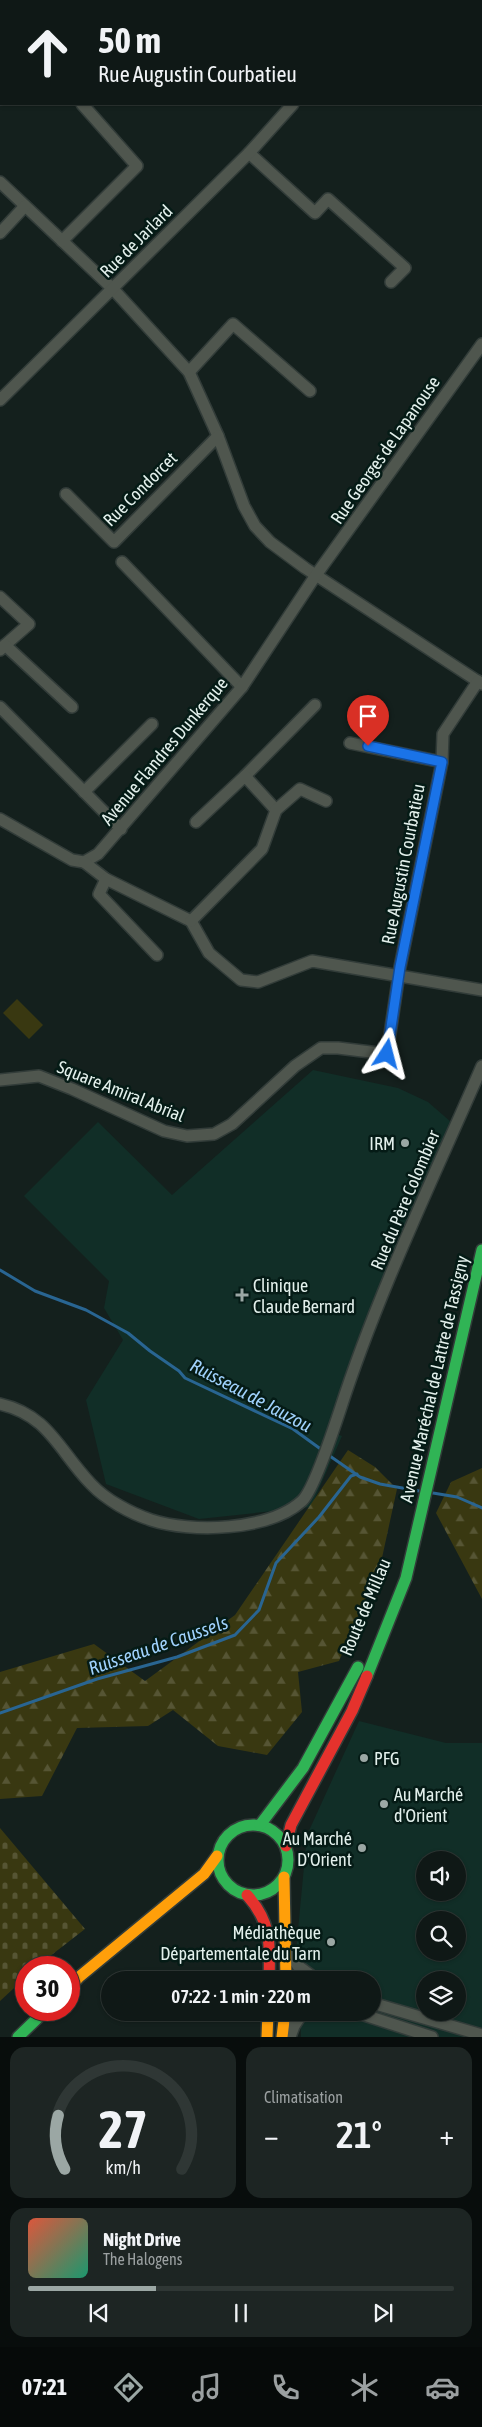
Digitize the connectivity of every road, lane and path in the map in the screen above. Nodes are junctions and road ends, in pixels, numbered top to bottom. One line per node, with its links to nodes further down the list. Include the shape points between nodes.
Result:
1 (83, 105): 7 (street, via 137,166)
2 (292, 105): 3 (street, Rue de Jarlard)
3 (249, 153): 8 (street, via 315,212 328,199 405,268); 9 (street, Rue de Jarlard)
4 (0, 182): 5 (street)
5 (25, 206): 6 (street); 7 (street)
6 (0, 233)
7 (62, 241): 9 (street)
8 (391, 282)
9 (112, 289): 11 (street); 13 (street, Rue de Jarlard)
10 (482, 344): 17 (street, Rue Georges de Lapanouse)
11 (188, 372): 12 (street, via 233,324); 14 (street)
12 (310, 391)
13 (0, 400)
14 (218, 436): 15 (street, Rue Condorcet, via 114,542); 17 (street, via 244,506 255,526 270,542)
15 (66, 494)
16 (122, 562): 21 (street)
17 (316, 575): 20 (street); 21 (street, Avenue Flandres Dunkerque)
18 (0, 596): 19 (street, via 28,624)
19 (3, 647): 24 (street)
20 (480, 683): 27 (street, Rue Augustin Courbatieu, via 443,734)
21 (242, 687): 34 (street, Avenue Flandres Dunkerque)
22 (315, 705): 28 (street)
23 (0, 706): 29 (street)
24 (72, 707)
25 (152, 724): 29 (street)
26 (350, 743): 27 (street)
27 (442, 762): 39 (street, Rue Augustin Courbatieu)
28 (245, 776): 31 (street); 33 (street)
29 (84, 792): 34 (street)
30 (326, 801): 31 (street, via 300,789)
31 (276, 810): 37 (street, via 262,849)
32 (0, 819): 35 (street, via 58,853)
33 (196, 822)
34 (120, 830): 35 (street, Avenue Flandres Dunkerque, via 98,854)
35 (84, 862): 36 (street)
36 (106, 879): 37 (street); 38 (street, via 99,894)
37 (191, 921): 39 (street, via 209,953 241,980 258,982 312,961)
38 (157, 955)
39 (400, 975): 40 (street); 42 (street, Square Amiral Abrial, via 387,1054 321,1048 295,1066 232,1124 214,1134 187,1136 164,1131 39,1076)
40 (482, 990)
41 (482, 1066): 44 (street, Rue du Père Colombier, via 362,1345 323,1460 303,1501 275,1516 233,1528 182,1526 151,1520 118,1504 92,1485 39,1421 23,1411)
42 (0, 1080)
43 (482, 1250): 45 (main road, Avenue Maréchal de Lattre de Tassigny)
44 (0, 1404)
45 (421, 1516): 46 (main road, Route de Millau, via 376,1630); 49 (main road, via 406,1578 382,1642 352,1711 291,1825)
46 (336, 1709): 47 (main road, Route de Millau); 48 (main road, Route de Millau, via 304,1768)
47 (246, 1824): 48 (main road); 50 (main road, via 225,1838)
48 (260, 1825): 49 (main road, via 272,1830)
49 (286, 1846): 51 (main road, via 288,1857)
50 (217, 1856): 52 (main road); 58 (main road, via 204,1874)
51 (284, 1877): 53 (main road, via 268,1892); 54 (main road)
52 (225, 1882): 53 (main road, via 238,1893); 59 (main road, via 198,1892)
53 (247, 1895): 55 (main road, via 266,1920)
54 (288, 1951): 56 (main road); 57 (street)
55 (269, 1971)
56 (287, 1971)
57 (305, 1971)
58 (80, 1976)
59 (80, 1984)
60 (381, 2006): 66 (street)
61 (381, 2020): 71 (street)
62 (35, 2021): 67 (main road)
63 (268, 2021): 68 (main road)
64 (284, 2021): 69 (main road)
65 (297, 2021): 70 (street)
66 (482, 2034)
67 (18, 2037)
68 (267, 2037)
69 (282, 2037)
70 (290, 2037)
71 (432, 2037)

